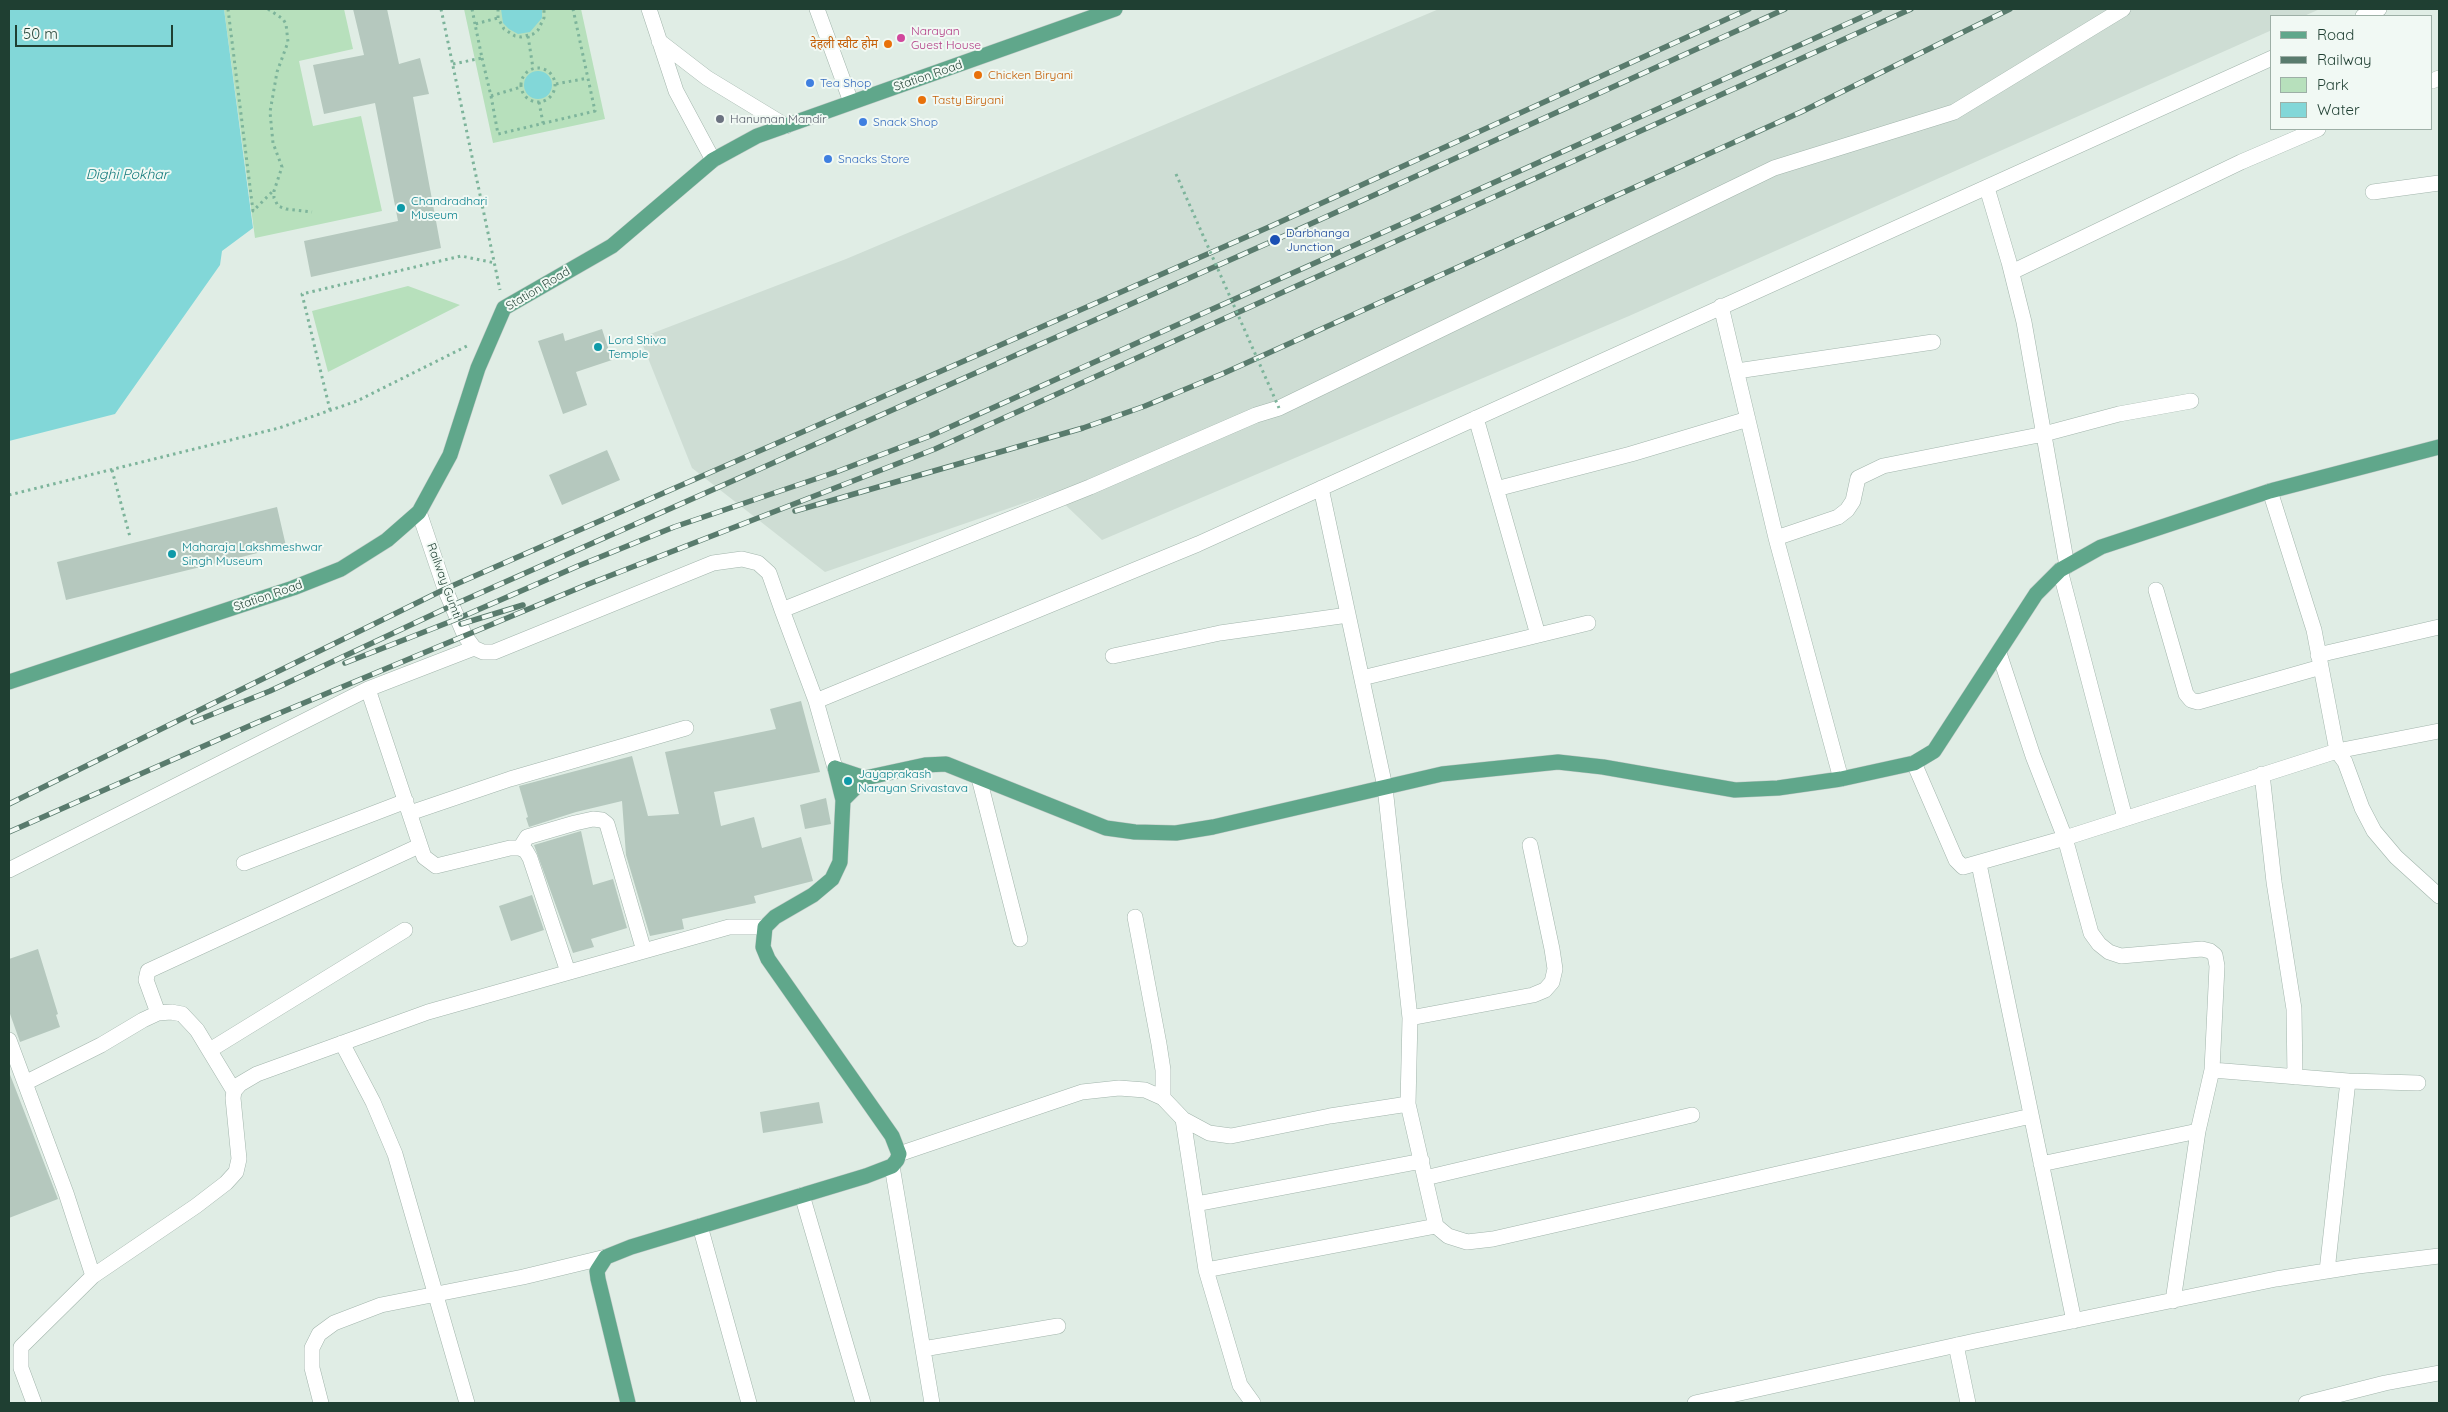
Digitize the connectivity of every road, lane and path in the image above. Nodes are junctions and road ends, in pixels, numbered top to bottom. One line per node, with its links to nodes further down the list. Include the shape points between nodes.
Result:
1 (228, 9): 35 (path, via 253,211)
2 (268, 9): 35 (path, via 283,19 288,42 277,72 270,112 273,143 282,167)
3 (441, 9): 20 (path)
4 (472, 9): 15 (path)
5 (498, 9): 14 (path)
6 (544, 9): 16 (path, via 542,24)
7 (573, 9): 22 (path)
8 (649, 9): 17 (street)
9 (817, 9): 27 (street)
10 (1115, 9): 27 (main road, Station Road)
11 (2123, 9): 46 (street, via 1954,112 1774,168)
12 (2379, 9): 13 (street)
13 (2365, 15)
14 (498, 18): 15 (path); 16 (path, via 509,34)
15 (475, 24): 18 (path)
16 (528, 36): 21 (path)
17 (659, 41): 29 (street, via 707,78); 31 (street, via 676,91)
18 (482, 58): 20 (path); 25 (path)
19 (2270, 59): 34 (street)
20 (453, 64): 38 (path)
21 (534, 68): 23 (path, via 547,70); 24 (path, via 524,75)
22 (588, 78): 23 (path); 28 (path, via 595,111)
23 (556, 84): 26 (path, via 550,98)
24 (521, 87): 25 (path); 26 (path, via 527,98)
25 (491, 96): 28 (path, via 498,134)
26 (539, 102): 28 (path)
27 (851, 102): 29 (main road, Station Road)
28 (543, 123)
29 (786, 126): 31 (main road, Station Road, via 757,136)
30 (2316, 130): 39 (street, via 2241,162)
31 (713, 160): 41 (main road, Station Road, via 612,246)
32 (1176, 174): 46 (path, bridge)
33 (2439, 183): 36 (street)
34 (1987, 188): 39 (street); 40 (street)
35 (274, 191): 37 (path, via 278,206)
36 (2373, 192)
37 (312, 212)
38 (495, 263): 41 (path); 47 (path, via 462,256 302,294)
39 (2012, 272): 50 (street)
40 (1721, 306): 44 (street); 48 (street)
41 (504, 308): 42 (main road, Station Road)
42 (492, 334): 47 (path, via 357,401); 57 (main road, Station Road, via 450,455)
43 (1933, 342): 44 (street)
44 (1736, 371): 49 (street)
45 (2191, 401): 50 (street, via 2119,414)
46 (1280, 408): 62 (street, via 1256,415 1090,487)
47 (330, 410): 52 (path, via 279,428)
48 (1476, 418): 53 (street); 54 (street)
49 (1748, 419): 54 (street); 59 (street)
50 (2044, 434): 59 (street, via 1883,466 1858,478 1853,501 1838,517); 60 (street)
51 (2439, 447): 55 (main road)
52 (112, 470): 56 (path); 58 (path)
53 (1321, 488): 63 (street); 74 (street, via 1198,544)
54 (1496, 489): 66 (street)
55 (2270, 491): 60 (main road, via 2101,547); 70 (street, via 2314,630)
56 (9, 495)
57 (419, 512): 67 (street, Railway Gumti, via 451,606 464,636); 72 (main road, Station Road, via 388,540 341,569 293,588)
58 (130, 538)
59 (1776, 538): 83 (street)
60 (2064, 568): 68 (main road, via 2036,594); 87 (street)
61 (2156, 590): 70 (street, via 2186,694 2191,700 2198,702)
62 (782, 610): 67 (street, via 768,573 758,563 742,559 713,563 494,652); 74 (street)
63 (1348, 615): 69 (street, via 1220,633); 71 (street)
64 (1588, 623): 66 (street)
65 (2439, 627): 70 (street)
66 (1538, 635): 71 (street)
67 (474, 648): 73 (street)
68 (1999, 653): 78 (main road, via 1934,751); 88 (street, via 2033,756)
69 (1113, 656)
70 (2319, 661): 77 (street)
71 (1362, 678): 84 (street)
72 (9, 682)
73 (368, 689): 86 (street); 94 (street)
74 (816, 701): 79 (street)
75 (686, 728): 86 (street)
76 (2439, 730): 77 (street)
77 (2337, 752): 80 (street); 95 (street, via 2345,762 2374,831 2396,857)
78 (1914, 763): 83 (main road); 93 (street, via 1956,860 1963,867)
79 (835, 768): 81 (main road); 85 (main road)
80 (2262, 774): 87 (street); 108 (street, via 2274,882 2294,1009)
81 (865, 778): 82 (main road, via 925,765 946,764); 85 (main road)
82 (979, 778): 84 (main road, via 1106,828 1176,833 1212,828); 99 (street)
83 (1841, 779): 84 (main road, via 1735,790 1558,762 1442,774)
84 (1385, 787): 103 (street)
85 (843, 800): 97 (main road, via 840,862 832,880)
86 (408, 807): 90 (street); 92 (street)
87 (2125, 818): 88 (street)
88 (2065, 838): 93 (street); 107 (street, via 2091,933 2109,952 2121,956 2210,950 2215,955)
89 (1530, 845): 103 (street, via 1553,956 1552,982 1533,996)
90 (419, 846): 91 (street, via 424,857 436,866); 102 (street, via 148,971 146,980)
91 (520, 848): 100 (street, via 528,837 575,823 593,819 607,824); 101 (street, via 530,858)
92 (244, 863)
93 (1978, 864): 116 (street)
94 (9, 870)
95 (2439, 896)
96 (1135, 917): 113 (street, via 1159,1044)
97 (765, 927): 100 (street, via 729,927); 119 (main road, via 763,948 768,960 892,1136)
98 (405, 930): 106 (street)
99 (1020, 939)
100 (644, 951): 101 (street)
101 (568, 972): 105 (street, via 428,1012)
102 (158, 1014): 106 (street, via 182,1014); 110 (street)
103 (1410, 1018): 114 (street)
104 (9, 1040): 110 (street)
105 (342, 1043): 112 (street, via 257,1074); 132 (street, via 395,1154)
106 (210, 1050): 112 (street)
107 (2212, 1070): 108 (street); 118 (street)
108 (2295, 1077): 109 (street)
109 (2348, 1082): 111 (street); 130 (street)
110 (25, 1083): 131 (street)
111 (2418, 1083)
112 (234, 1091): 131 (street, via 232,1098 239,1159 236,1172 196,1206)
113 (1163, 1098): 117 (street); 119 (street, via 1145,1090 1119,1088 1082,1092)
114 (1408, 1104): 117 (street, via 1231,1136 1209,1133); 120 (street)
115 (1692, 1115): 122 (street)
116 (2031, 1116): 121 (street); 126 (street, via 1494,1239 1467,1242 1448,1236)
117 (1183, 1119): 124 (street)
118 (2198, 1131): 121 (street); 133 (street)
119 (896, 1160): 123 (main road); 137 (street)
120 (1422, 1161): 122 (street); 124 (street)
121 (2041, 1164): 134 (street)
122 (1425, 1178): 126 (street)
123 (802, 1195): 125 (main road); 145 (street)
124 (1196, 1204): 129 (street)
125 (700, 1226): 128 (main road, via 630,1246); 144 (street)
126 (1436, 1226): 129 (street)
127 (2439, 1256): 130 (street)
128 (606, 1257): 132 (street); 143 (main road, via 597,1271 598,1279)
129 (1206, 1270): 147 (street, via 1240,1385)
130 (2327, 1271): 133 (street)
131 (93, 1276): 138 (street)
132 (437, 1294): 141 (street, via 381,1305 334,1324 319,1334 312,1348 312,1368); 142 (street)
133 (2173, 1301): 134 (street)
134 (2074, 1321): 136 (street)
135 (1058, 1326): 137 (street)
136 (1956, 1346): 148 (street); 149 (street)
137 (923, 1349): 146 (street)
138 (15, 1350): 140 (street)
139 (2439, 1373): 150 (street)
140 (34, 1403)
141 (321, 1403)
142 (467, 1403)
143 (628, 1403)
144 (749, 1403)
145 (863, 1403)
146 (932, 1403)
147 (1253, 1403)
148 (1695, 1403)
149 (1968, 1403)
150 (2306, 1403)

